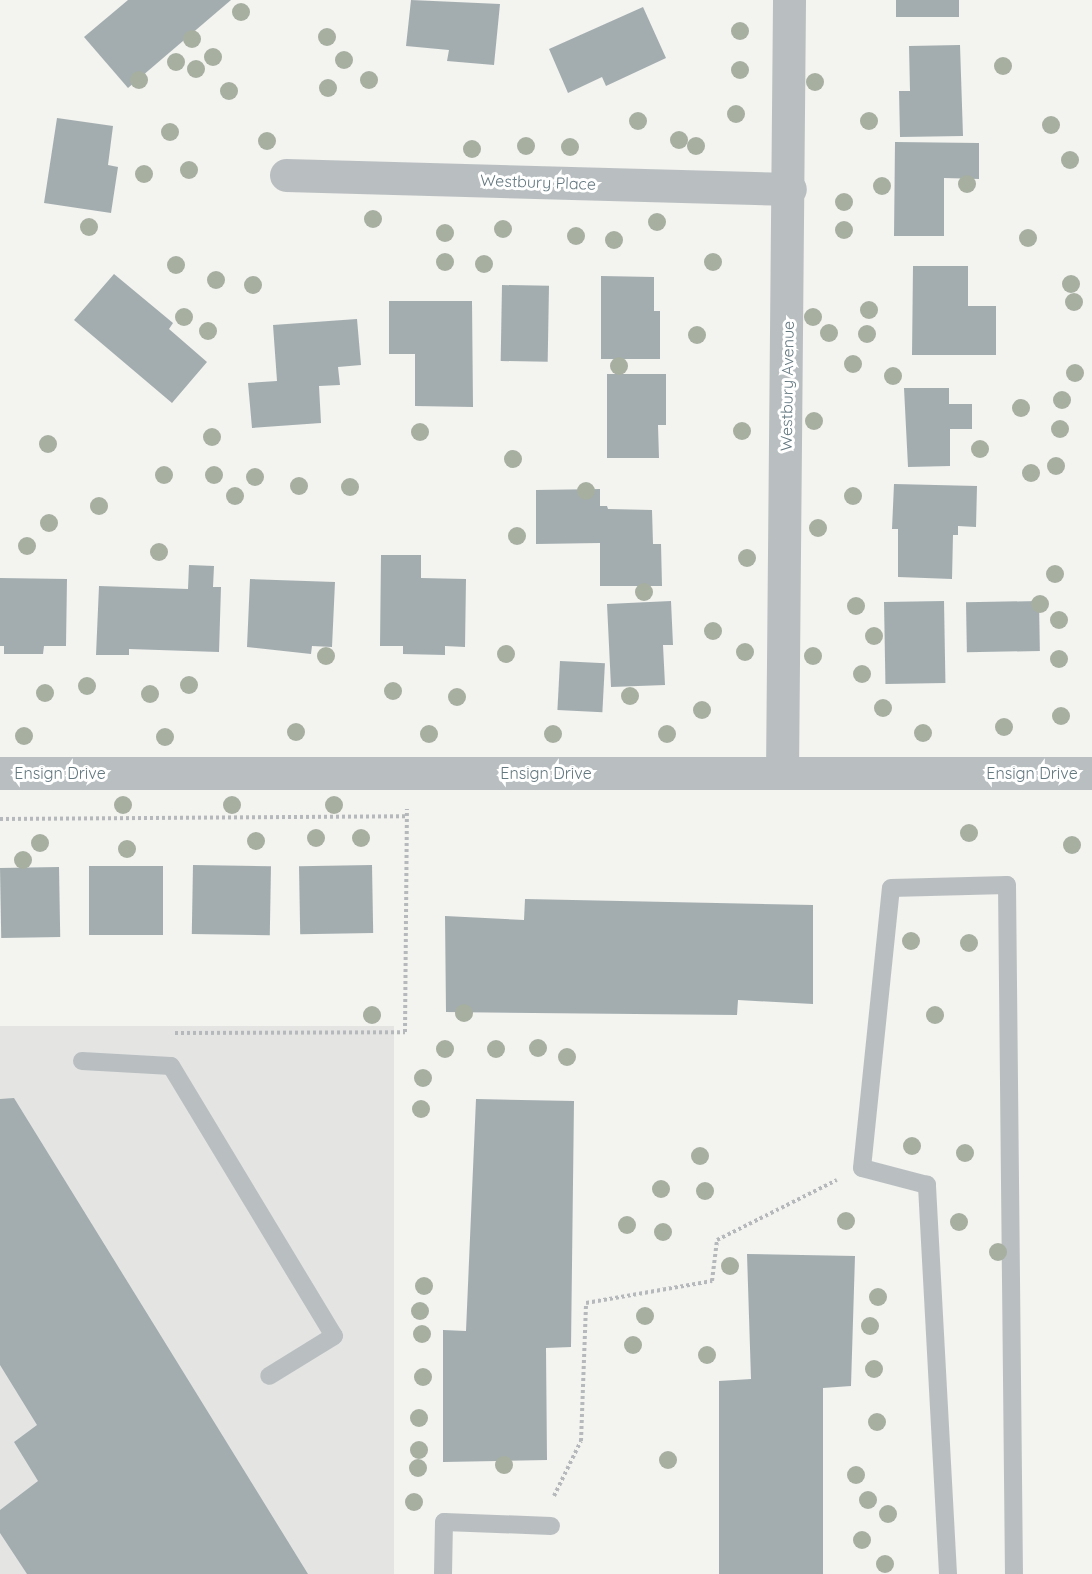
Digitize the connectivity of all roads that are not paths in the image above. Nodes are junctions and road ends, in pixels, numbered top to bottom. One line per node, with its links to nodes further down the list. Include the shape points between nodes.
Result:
1 (789, 0): 3 (street, Westbury Avenue)
2 (286, 175): 3 (street, Westbury Place)
3 (790, 189): 5 (street, Westbury Avenue)
4 (0, 773): 5 (street, Ensign Drive)
5 (782, 773): 6 (street, Ensign Drive)
6 (1092, 773)
7 (82, 1061): 8 (lane, via 171,1066 334,1336)
8 (269, 1376)
9 (551, 1526): 10 (lane, via 444,1522)
10 (443, 1574)
11 (948, 1574): 12 (lane, via 927,1185 862,1168 891,888 1008,885)
12 (1014, 1574)

